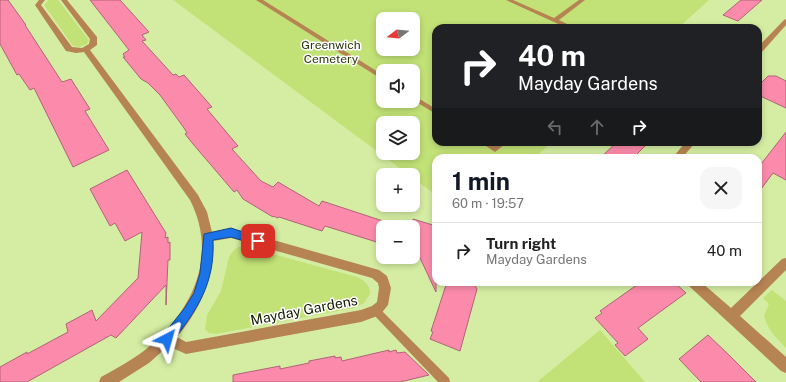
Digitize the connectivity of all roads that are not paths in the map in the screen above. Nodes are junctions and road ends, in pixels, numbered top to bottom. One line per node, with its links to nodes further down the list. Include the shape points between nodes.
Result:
1 (42, 0): 10 (street, via 38,5 69,49)
2 (64, 0): 10 (street, via 94,39 93,45)
3 (259, 0): 11 (lane)
4 (509, 0): 6 (lane)
5 (582, 0): 6 (lane)
6 (555, 20): 8 (lane)
7 (786, 21): 9 (street)
8 (564, 24)
9 (762, 47)
10 (86, 50): 18 (street, via 194,198 202,214)
11 (376, 74)
12 (420, 102): 13 (lane)
13 (432, 109)
14 (490, 146): 15 (lane, via 495,149)
15 (499, 146)
16 (687, 146): 17 (street)
17 (680, 154)
18 (208, 237): 23 (street, Mayday Gardens, via 231,233 375,274 383,280 385,288 382,305); 25 (street, via 206,273 198,295 188,313)
19 (786, 263): 21 (street)
20 (697, 286): 24 (street)
21 (762, 286)
22 (762, 286): 24 (street)
23 (376, 311): 25 (street, Mayday Gardens, via 186,348); 28 (lane)
24 (730, 316): 26 (street)
25 (167, 339): 27 (street, via 149,355)
26 (786, 366)
27 (106, 382)
28 (445, 382)

